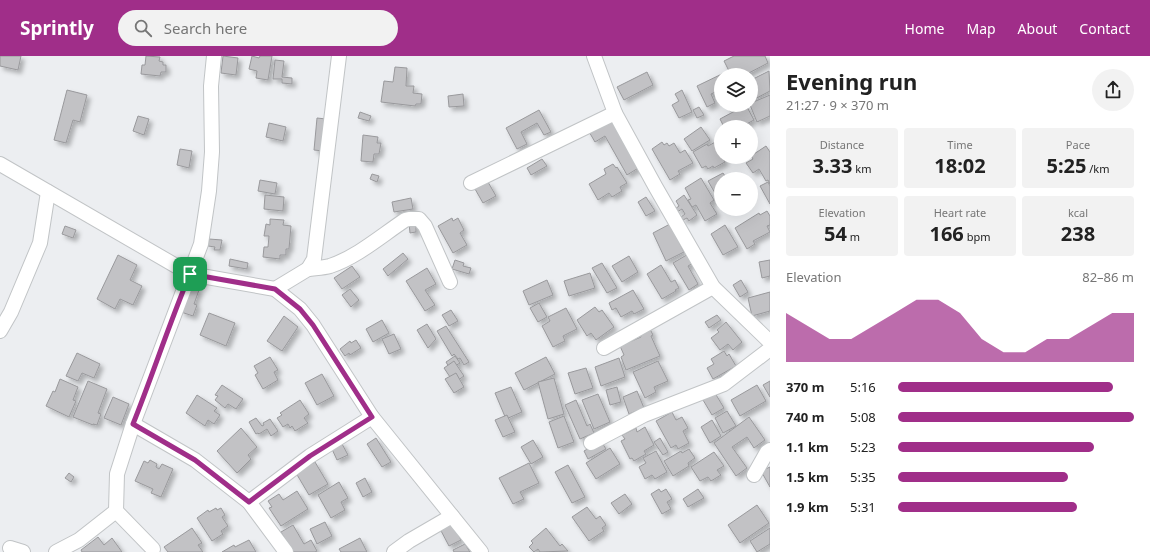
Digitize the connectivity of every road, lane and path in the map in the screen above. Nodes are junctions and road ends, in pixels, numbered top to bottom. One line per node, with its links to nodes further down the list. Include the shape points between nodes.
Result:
1 (214, 56): 9 (street, via 211,86 212,152 208,191 201,244)
2 (339, 56): 8 (street, via 314,259)
3 (594, 56): 4 (street)
4 (615, 113): 6 (street); 11 (street)
5 (0, 164): 7 (street)
6 (471, 183)
7 (48, 192): 9 (street); 13 (street, via 40,243 11,312)
8 (308, 269): 10 (street, via 342,261 405,220 418,219 425,226); 12 (street)
9 (190, 274): 12 (street); 18 (street)
10 (450, 282)
11 (713, 287): 14 (street); 15 (street)
12 (275, 289): 17 (street, via 300,309 313,325)
13 (0, 331)
14 (770, 342)
15 (604, 348)
16 (770, 349): 19 (street, via 724,384 644,415)
17 (372, 417): 22 (street, via 310,456); 24 (street)
18 (133, 424): 22 (street, via 195,460); 23 (street, via 117,474)
19 (590, 443)
20 (770, 450): 21 (street)
21 (754, 474)
22 (249, 502): 27 (street)
23 (116, 512): 25 (street); 26 (street, via 79,540)
24 (452, 516): 28 (street); 29 (street)
25 (152, 549)
26 (56, 552)
27 (286, 552)
28 (394, 552)
29 (481, 552)

